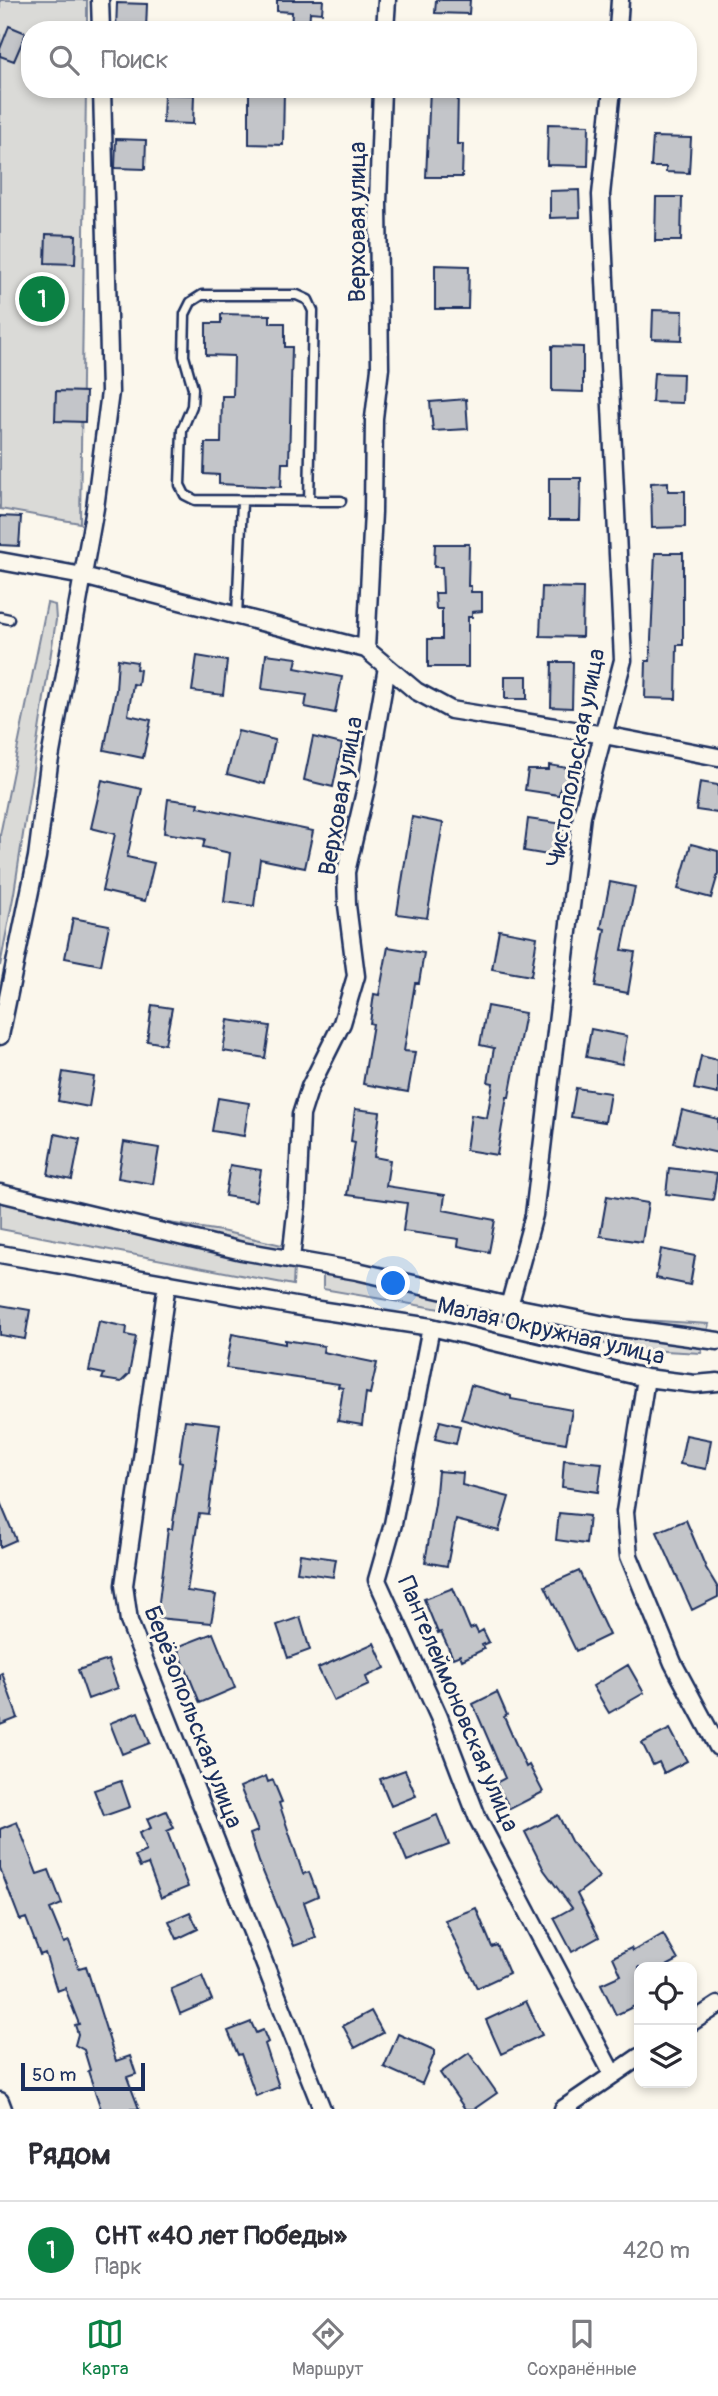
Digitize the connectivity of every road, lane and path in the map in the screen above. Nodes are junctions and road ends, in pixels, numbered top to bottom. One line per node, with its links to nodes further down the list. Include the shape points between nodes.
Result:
1 (100, 0): 4 (street)
2 (387, 0): 5 (street)
3 (621, 0): 6 (street)
4 (100, 21)
5 (386, 21)
6 (619, 21)
7 (102, 98): 14 (street, via 110,392)
8 (382, 98): 16 (street, Верховая улица, via 380,368 374,418)
9 (611, 98): 18 (street, Чистопольская улица, via 601,195 623,660)
10 (309, 501): 11 (lane); 12 (lane); 12 (lane, via 313,311 308,300 297,295 202,295 191,302 185,314 184,356 193,388 192,406 182,430 180,485 185,495 195,500)
11 (341, 501)
12 (242, 502): 15 (lane)
13 (0, 561): 14 (street)
14 (83, 576): 15 (street); 20 (street, via 37,857)
15 (237, 616): 16 (street)
16 (366, 649): 17 (street)
17 (387, 667): 18 (street, via 416,691 451,710); 23 (street, Верховая улица, via 346,872 356,976 342,1023 301,1115)
18 (604, 735): 19 (street); 25 (street, Чистопольская улица, via 582,815 534,1215)
19 (718, 757)
20 (0, 1036)
21 (0, 1193): 23 (street, via 204,1243)
22 (0, 1254): 24 (street)
23 (291, 1259): 25 (street)
24 (167, 1283): 26 (street, Малая Окружная улица); 37 (street, Берёзопольская улица, via 125,1602)
25 (509, 1306): 27 (street)
26 (431, 1327): 28 (street, Малая Окружная улица); 34 (street, Пантелеймоновская улица, via 393,1524 377,1580 439,1717 478,1819)
27 (718, 1341)
28 (646, 1378): 29 (street, Малая Окружная улица); 30 (street, via 625,1512 629,1556 673,1664)
29 (718, 1382)
30 (718, 1747)
31 (718, 2005): 32 (street)
32 (697, 2019)
33 (634, 2060): 34 (street)
34 (613, 2075): 38 (street)
35 (0, 2101): 36 (street)
36 (3, 2109)
37 (322, 2109)
38 (563, 2109)

